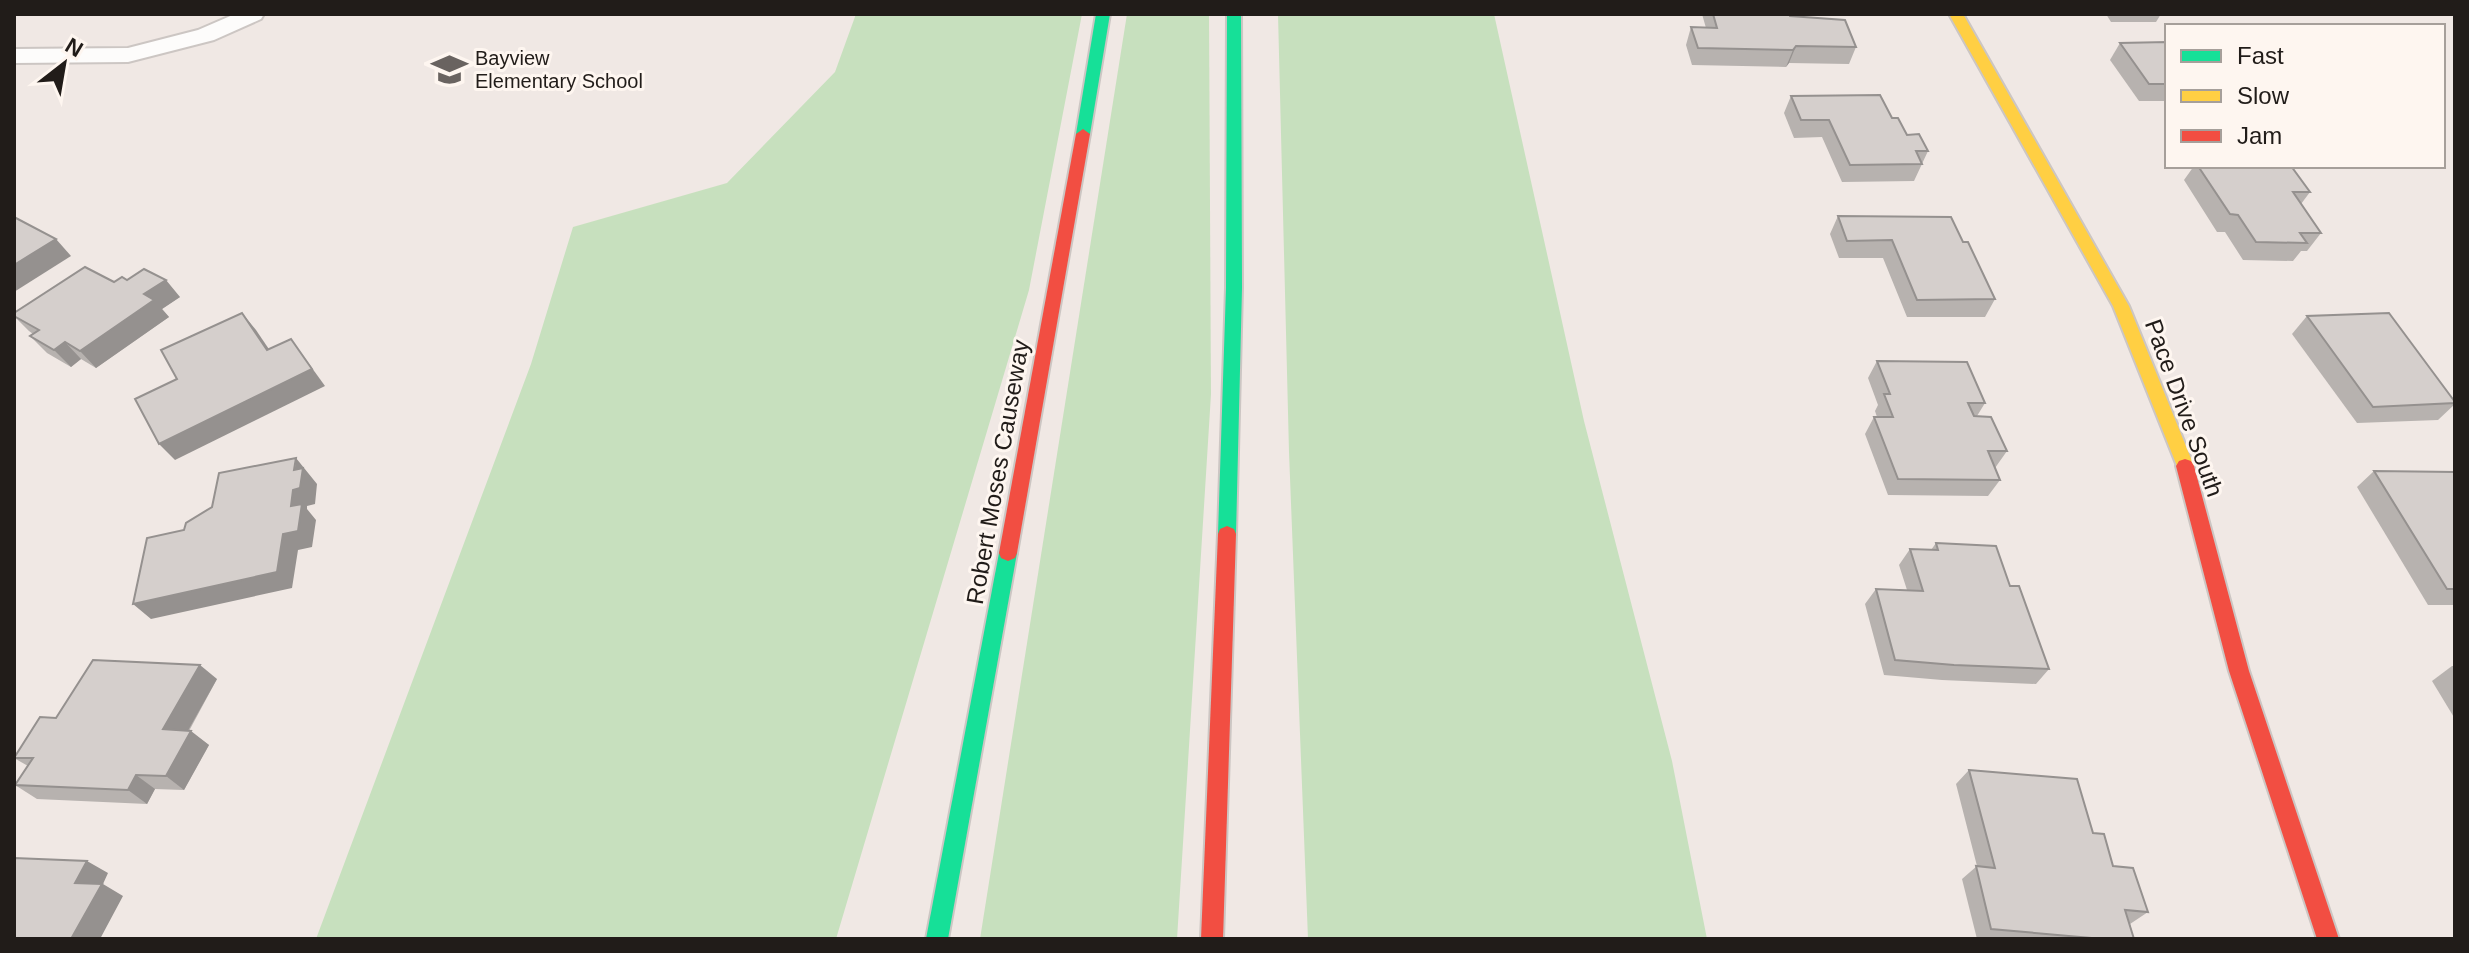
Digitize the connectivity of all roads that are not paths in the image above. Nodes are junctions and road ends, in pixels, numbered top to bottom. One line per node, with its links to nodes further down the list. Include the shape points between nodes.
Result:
1 (253, 14): 5 (lane, via 206,35 128,55)
2 (1103, 14): 6 (main road, Robert Moses Causeway)
3 (1234, 14): 7 (main road, via 1234,288)
4 (1956, 14): 8 (main road, Pace Drive South, via 2121,306 2185,466 2239,671)
5 (14, 56)
6 (937, 939)
7 (1212, 939)
8 (2328, 939)

